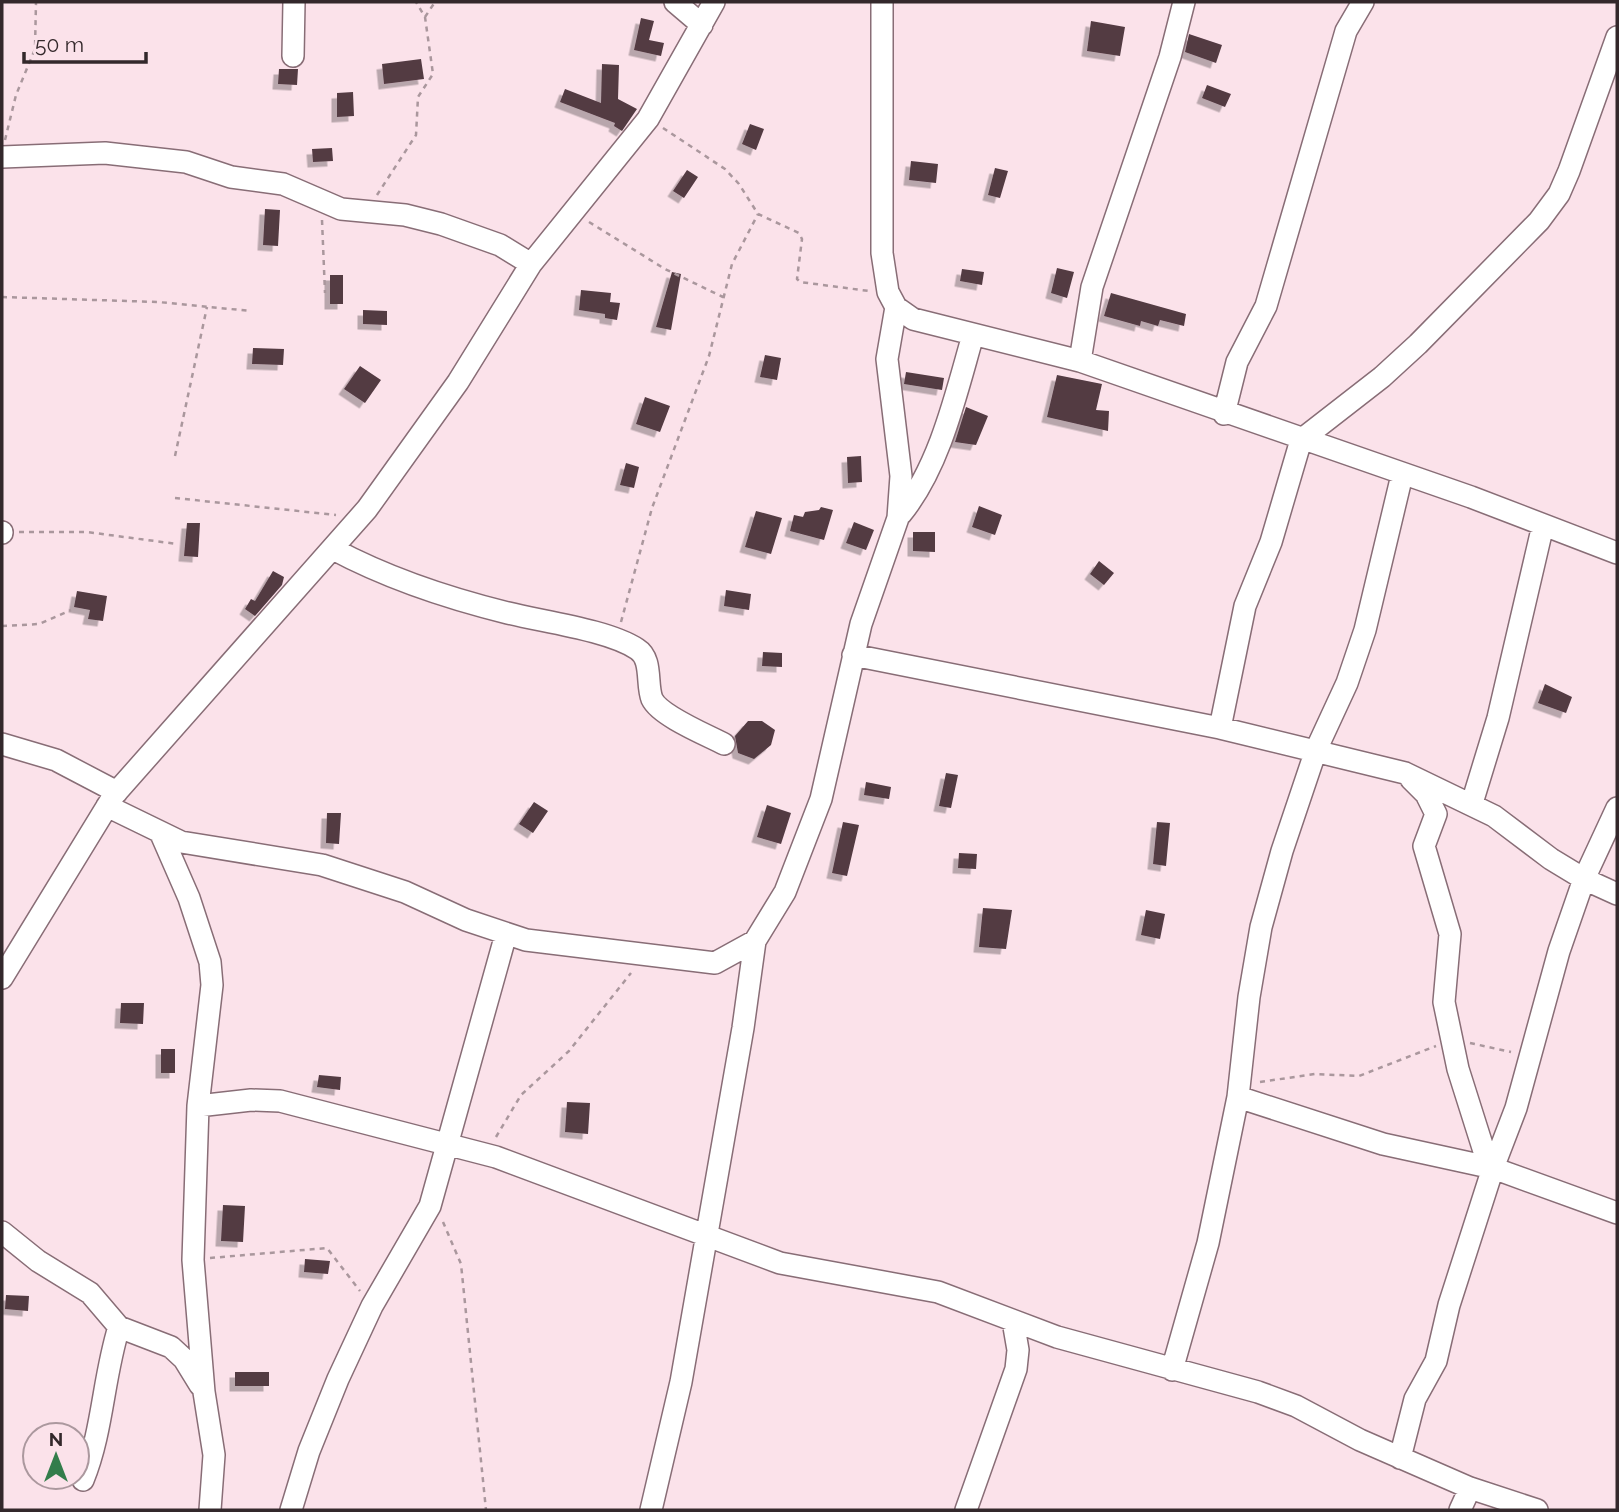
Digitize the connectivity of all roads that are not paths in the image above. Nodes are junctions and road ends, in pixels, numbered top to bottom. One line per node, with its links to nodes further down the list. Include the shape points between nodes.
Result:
1 (294, 2): 9 (street)
2 (675, 2): 7 (street)
3 (715, 2): 7 (street)
4 (882, 2): 12 (street, via 882,242)
5 (1184, 2): 14 (street, via 1170,57 1092,287)
6 (1363, 2): 15 (street, via 1346,31 1266,306 1237,362)
7 (702, 25): 11 (street, via 648,119)
8 (1617, 37): 16 (street, via 1569,172 1539,221 1400,361)
9 (293, 56)
10 (2, 157): 11 (street, via 105,153 175,160 231,177 283,184 341,209 405,215 464,231 513,251)
11 (531, 264): 20 (street, via 458,382)
12 (892, 300): 13 (street, via 913,319); 18 (street, via 887,359 901,476)
13 (973, 335): 14 (street); 18 (street, via 935,449 911,502)
14 (1080, 361): 15 (street)
15 (1224, 414): 16 (street)
16 (1301, 440): 17 (street); 23 (street, via 1271,542 1245,606)
17 (1402, 475): 19 (street); 26 (street, via 1366,630)
18 (898, 518): 22 (street)
19 (1543, 525): 21 (street); 29 (street, via 1498,718)
20 (332, 549): 25 (street, via 415,586 617,639 640,650 653,701); 28 (street)
21 (1617, 554)
22 (853, 654): 23 (street); 35 (street, via 821,799 785,892)
23 (1220, 729): 26 (street)
24 (2, 744): 28 (street, via 56,760)
25 (724, 744)
26 (1316, 750): 27 (street); 37 (street, via 1261,927)
27 (1405, 773): 29 (street); 40 (street, via 1426,794 1436,814 1424,846 1450,934 1444,981 1451,1042)
28 (112, 799): 31 (street); 36 (street)
29 (1472, 803): 32 (street)
30 (1617, 808): 32 (street)
31 (161, 834): 34 (street, via 207,848 322,865 405,892); 38 (street, via 210,962 212,985)
32 (1584, 879): 33 (street); 40 (street, via 1516,1108)
33 (1617, 894)
34 (506, 934): 35 (street, via 548,944 715,963); 39 (street)
35 (755, 941): 43 (street)
36 (2, 978)
37 (1239, 1090): 40 (street, via 1383,1144); 46 (street, via 1208,1242)
38 (198, 1106): 39 (street, via 280,1101); 47 (street, via 193,1260)
39 (448, 1146): 43 (street, via 473,1150); 52 (street, via 430,1206 372,1307 313,1439)
40 (1491, 1168): 41 (street); 48 (street, via 1436,1361 1415,1399)
41 (1617, 1213)
42 (2, 1232): 45 (street, via 90,1293)
43 (707, 1233): 44 (street, via 780,1262 938,1292); 53 (street, via 681,1382)
44 (1013, 1321): 46 (street); 54 (street, via 1016,1369)
45 (119, 1327): 47 (street, via 171,1347); 49 (street)
46 (1172, 1370): 48 (street, via 1296,1406)
47 (204, 1392): 51 (street, via 214,1455)
48 (1400, 1458): 50 (street)
49 (91, 1460)
50 (1470, 1488): 55 (street); 56 (street)
51 (210, 1510)
52 (291, 1510)
53 (651, 1510)
54 (966, 1510)
55 (1460, 1510)
56 (1537, 1510)

